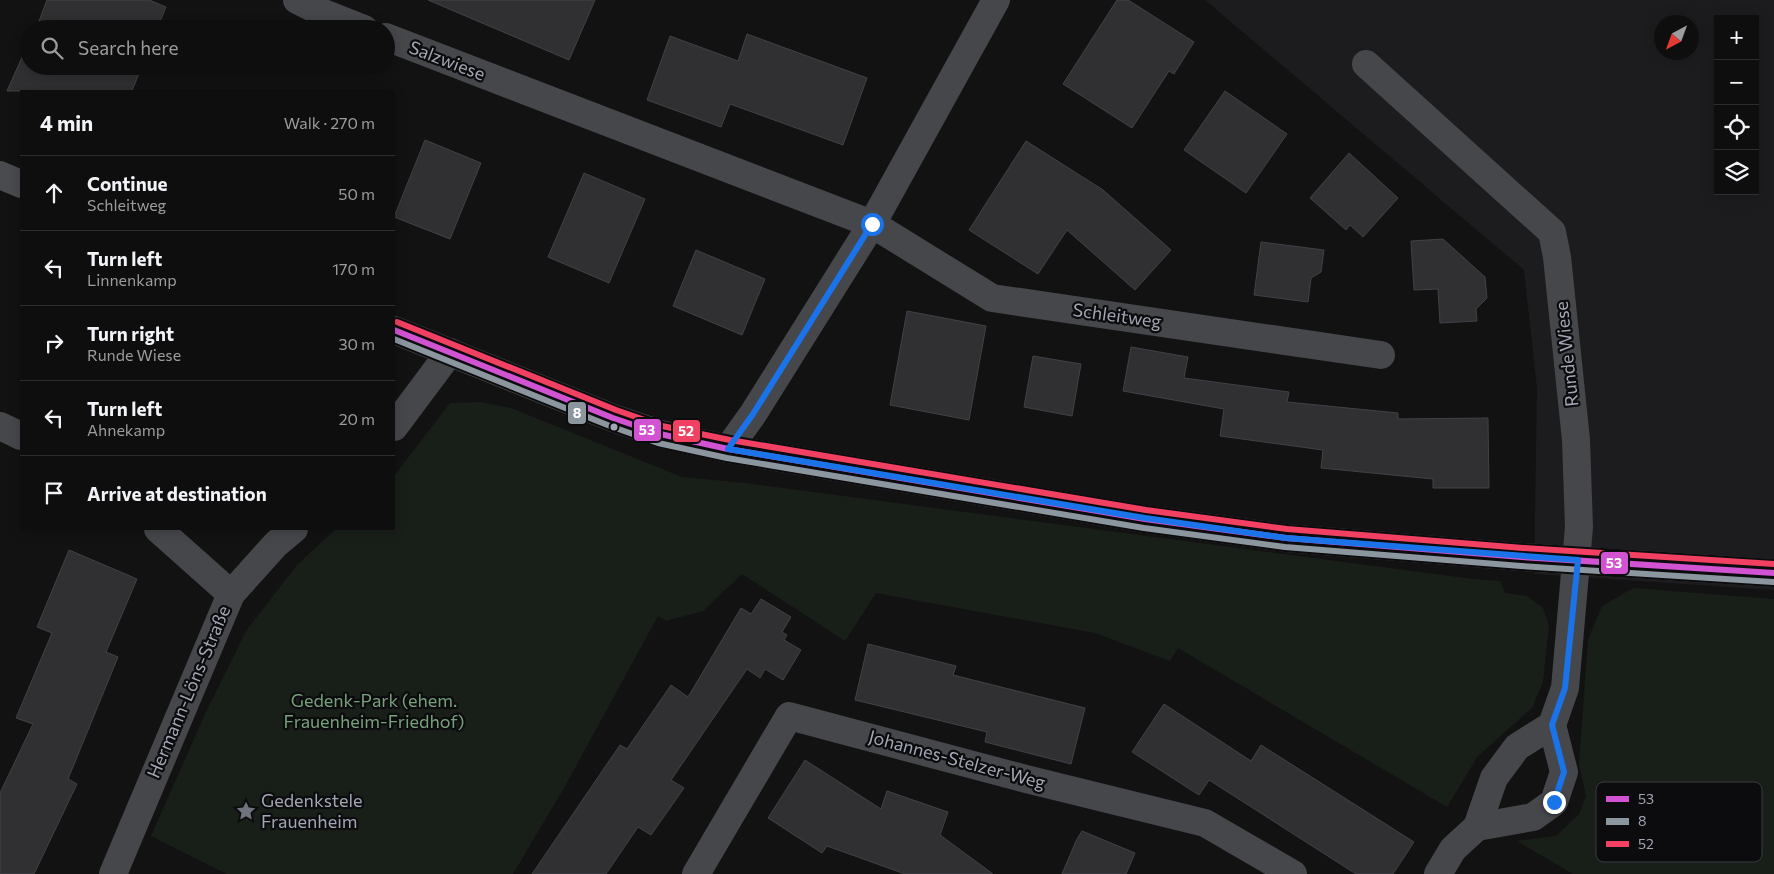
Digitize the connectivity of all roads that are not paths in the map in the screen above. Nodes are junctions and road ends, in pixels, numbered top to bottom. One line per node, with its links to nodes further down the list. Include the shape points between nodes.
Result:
1 (297, 0): 3 (street)
2 (996, 0): 8 (street)
3 (341, 20)
4 (395, 40): 8 (street, Salzwiese)
5 (1366, 64): 18 (street, Runde Wiese, via 1552,232 1576,440)
6 (0, 175): 7 (main road)
7 (20, 184)
8 (872, 224): 11 (street, Schleitweg, via 992,298); 15 (street)
9 (395, 330): 10 (main road)
10 (450, 352): 12 (street); 15 (main road, via 613,418 660,434)
11 (1381, 355)
12 (395, 425)
13 (0, 426): 14 (street)
14 (20, 436)
15 (728, 449): 18 (main road, via 1286,538)
16 (159, 530): 20 (street)
17 (293, 530): 20 (street, Hermann-Löns-Straße)
18 (1578, 560): 19 (main road); 21 (street, Runde Wiese, via 1565,688)
19 (1774, 573)
20 (231, 594): 23 (street, Hermann-Löns-Straße)
21 (1552, 725): 22 (street, via 1517,746 1494,778); 22 (street, via 1564,772 1554,802 1533,817)
22 (1477, 827): 26 (street, via 1453,849)
23 (113, 874)
24 (696, 874): 25 (street, Johannes-Stelzer-Weg, via 789,716 1205,823)
25 (1293, 874)
26 (1438, 874)

